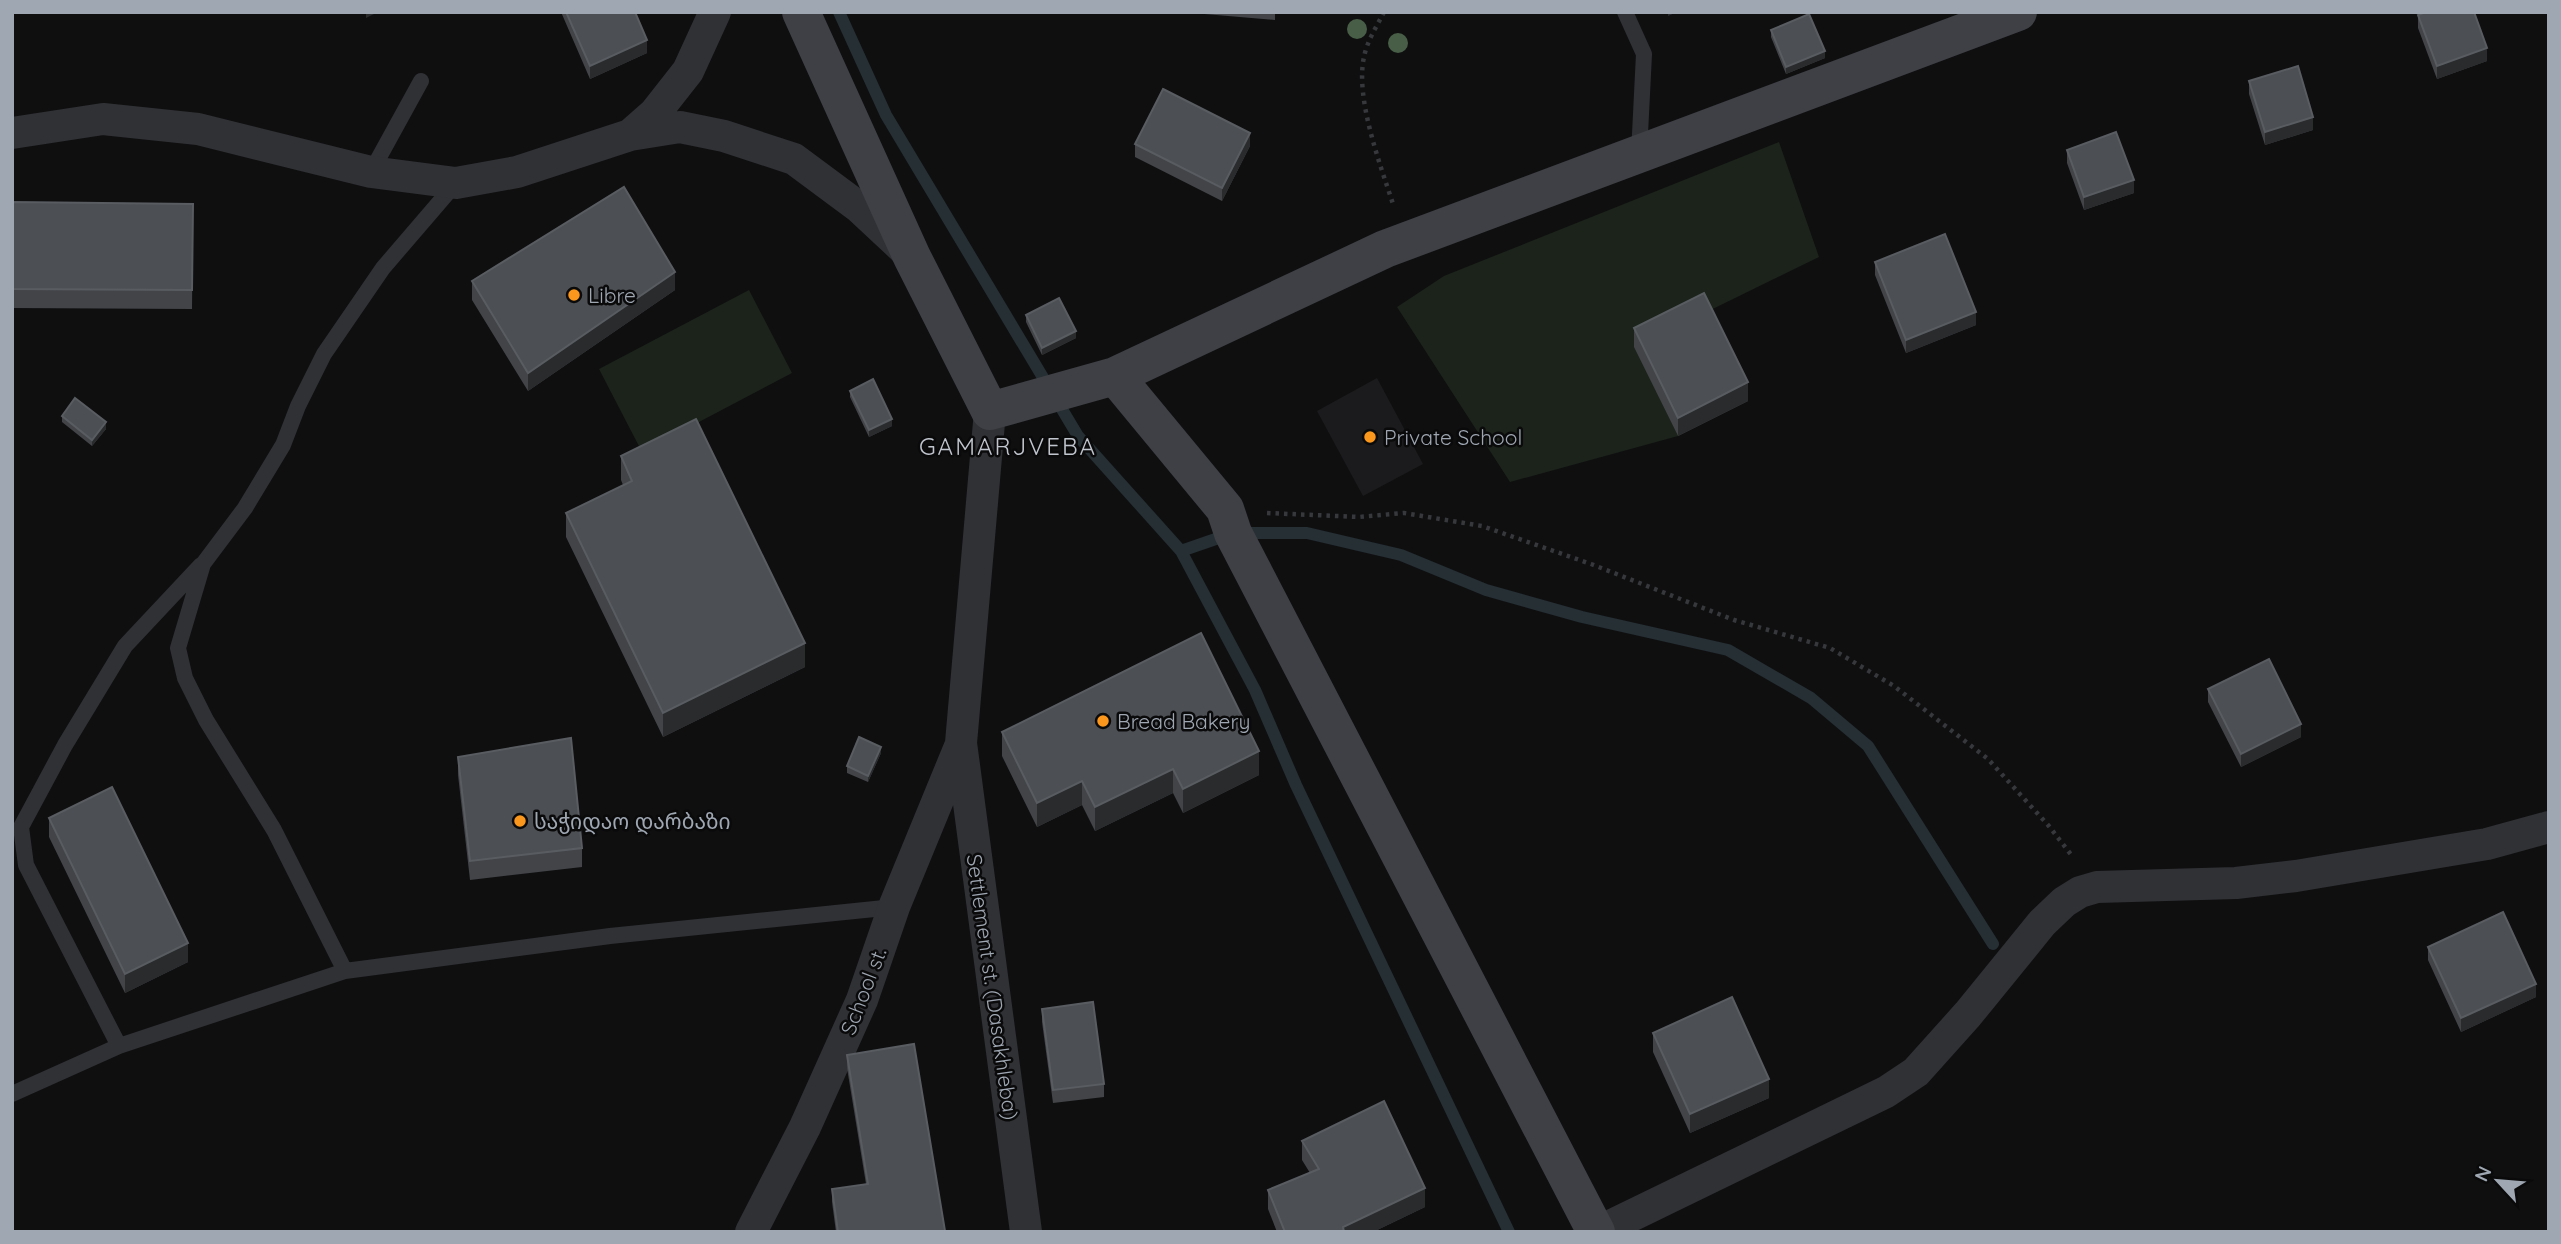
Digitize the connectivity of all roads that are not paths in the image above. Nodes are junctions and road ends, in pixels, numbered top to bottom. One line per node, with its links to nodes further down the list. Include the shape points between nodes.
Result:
1 (715, 12): 7 (street, via 688,71 655,113)
2 (801, 12): 11 (street)
3 (1625, 12): 8 (lane, via 1644,54)
4 (2018, 12): 8 (street)
5 (421, 81): 9 (lane)
6 (12, 134): 9 (street, via 103,119 198,129)
7 (630, 135): 10 (street, via 517,172); 11 (street, via 680,127 794,159 860,208)
8 (1639, 154): 12 (street, via 1404,242)
9 (371, 172): 10 (street)
10 (456, 183): 14 (lane, via 383,268 324,354 283,445 245,508)
11 (912, 257): 13 (street)
12 (1115, 376): 13 (street); 23 (street, via 1224,509)
13 (990, 411): 15 (street)
14 (202, 564): 18 (lane, via 178,648 185,678 274,830); 19 (lane, via 125,646 21,827 26,865)
15 (961, 743): 17 (street, School st.); 22 (street, Settlement st. (Dasakhleba))
16 (2549, 827): 23 (street, via 2487,844 2295,876 2236,883 2097,887 2080,892 2042,923 1916,1072 1886,1092)
17 (894, 907): 18 (lane, via 610,936); 21 (street, School st., via 862,1000)
18 (345, 971): 19 (lane)
19 (118, 1046): 20 (lane)
20 (12, 1094)
21 (751, 1232)
22 (1026, 1232)
23 (1597, 1232)

